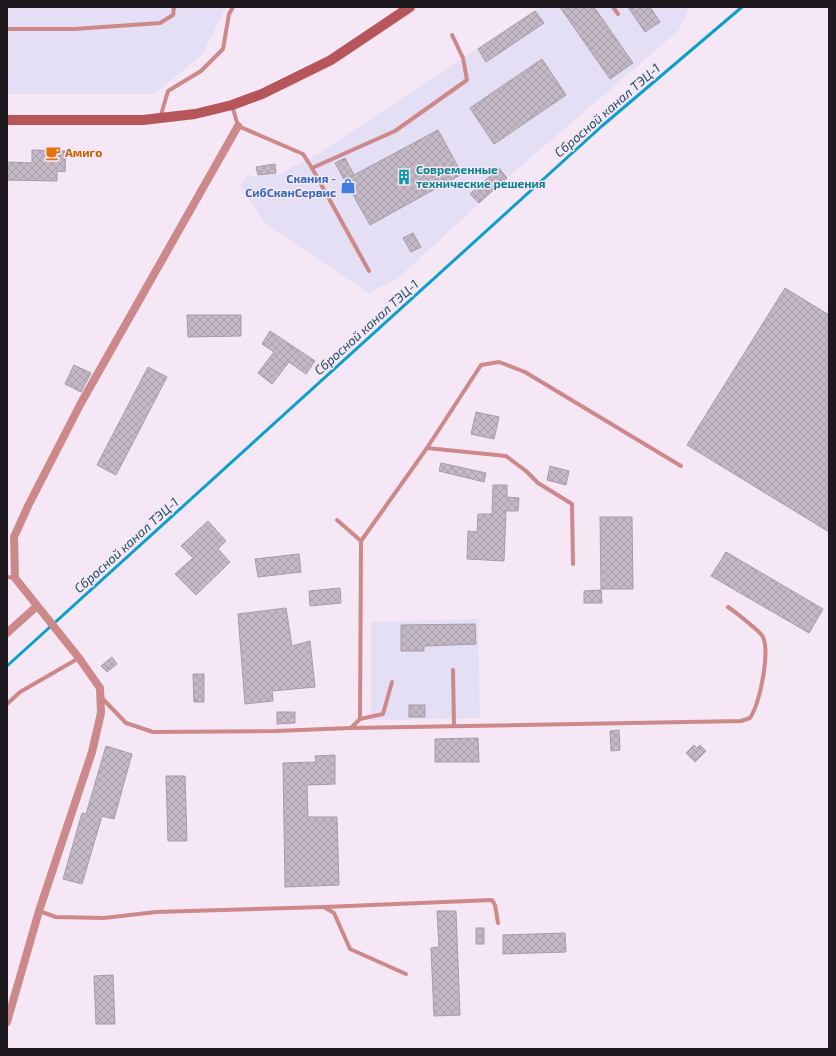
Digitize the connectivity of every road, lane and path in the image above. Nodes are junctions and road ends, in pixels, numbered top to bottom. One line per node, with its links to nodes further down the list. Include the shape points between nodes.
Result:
1 (174, 7): 6 (lane, via 172,15 160,23 74,29)
2 (233, 7): 9 (lane, via 229,14 223,49 201,71 168,92)
3 (410, 7): 8 (main road, via 331,60 262,94)
4 (613, 7): 5 (lane)
5 (618, 14)
6 (7, 29)
7 (452, 35): 12 (lane, via 463,58 467,80 395,131)
8 (232, 105): 9 (main road, via 195,114); 11 (lane)
9 (160, 118): 10 (main road)
10 (7, 120)
11 (238, 126): 12 (lane, via 303,154); 19 (street, via 81,403 28,506 14,537)
12 (312, 168): 13 (lane)
13 (369, 272)
14 (426, 448): 15 (lane, via 481,365 499,362 525,372); 17 (lane); 18 (lane, via 506,456 538,483 572,504)
15 (681, 466)
16 (337, 520): 17 (lane)
17 (361, 541): 28 (lane)
18 (573, 564)
19 (11, 577): 20 (street)
20 (37, 606): 22 (street); 23 (street)
21 (728, 607): 29 (lane, via 763,635 766,651 762,686 750,718 741,721)
22 (7, 633)
23 (79, 658): 26 (street, via 100,688); 27 (lane, via 20,692)
24 (453, 670): 29 (lane)
25 (392, 682): 28 (lane, via 383,714)
26 (101, 697): 30 (lane, via 126,723 153,732); 32 (street, via 101,712 92,752)
27 (7, 704)
28 (360, 719): 30 (lane)
29 (454, 726): 30 (lane)
30 (350, 728)
31 (324, 907): 32 (lane, via 156,912 104,918 56,917); 33 (lane, via 492,900); 34 (lane, via 334,913 350,949)
32 (39, 911): 35 (street)
33 (498, 923)
34 (406, 974)
35 (7, 1022)

